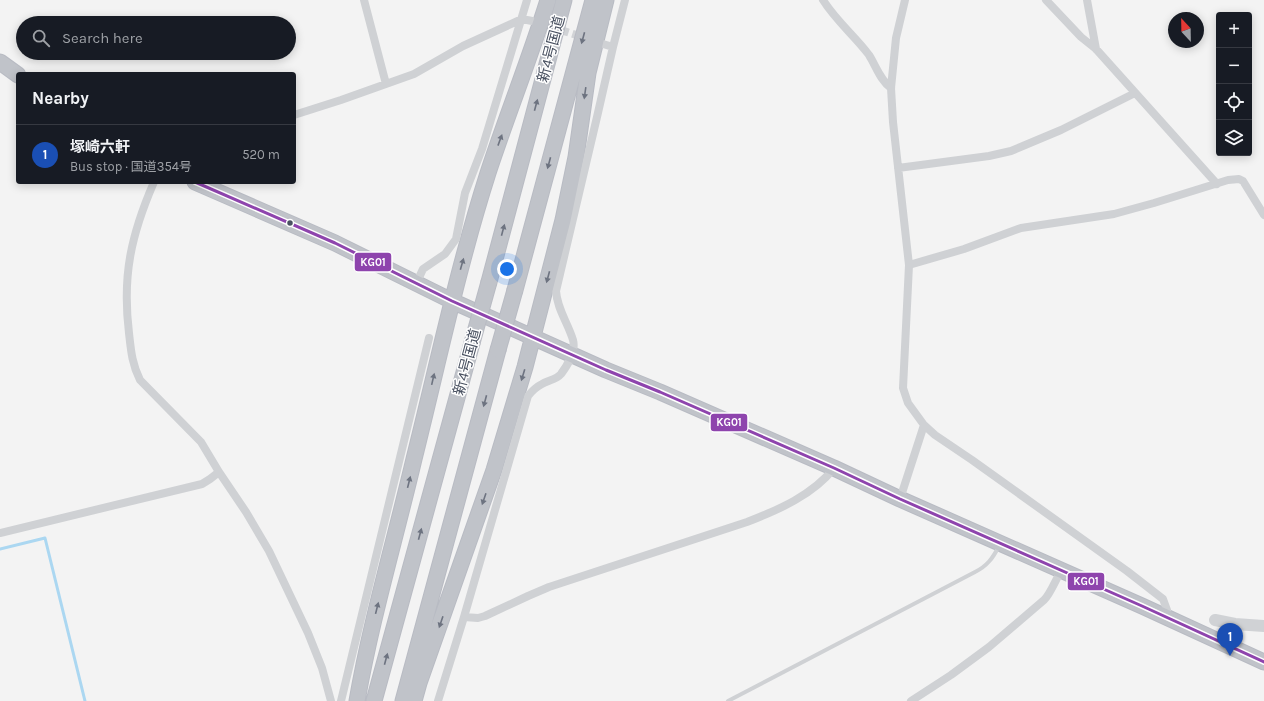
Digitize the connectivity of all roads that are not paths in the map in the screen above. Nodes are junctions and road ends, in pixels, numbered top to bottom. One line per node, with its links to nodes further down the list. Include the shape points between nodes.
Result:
1 (364, 0): 19 (street)
2 (527, 0): 12 (street)
3 (548, 0): 31 (highway, one-way to 3, via 488,173)
4 (564, 0): 50 (highway, 新4号国道, one-way to 4, bridge)
5 (593, 0): 51 (highway, 新4号国道, one-way to 51, bridge)
6 (606, 0): 32 (highway, one-way to 32, via 588,73 576,157 563,220)
7 (625, 0): 15 (street)
8 (823, 0): 20 (street)
9 (906, 0): 20 (street, via 896,38)
10 (1046, 0): 16 (street)
11 (1087, 0): 16 (street)
12 (522, 19): 13 (street); 19 (street, via 463,46 414,74); 30 (street, via 482,149 465,193 456,239 445,254 423,269)
13 (532, 21)
14 (604, 44): 15 (street)
15 (612, 47): 34 (street, via 598,117 556,291 558,306 573,340)
16 (1096, 49): 21 (street)
17 (0, 62): 18 (highway)
18 (16, 74)
19 (386, 84): 22 (street)
20 (891, 88): 23 (street)
21 (1135, 93): 23 (street, via 1061,130 1011,151); 26 (street)
22 (296, 113)
23 (898, 168): 29 (street)
24 (153, 184): 37 (street, via 145,201 130,255 126,292 132,360 140,380 201,442)
25 (206, 184): 27 (highway)
26 (1217, 184): 28 (street, via 1228,180 1243,181); 29 (street, via 1114,214 1021,228 964,249)
27 (217, 186): 30 (highway)
28 (1264, 215)
29 (909, 265): 35 (street, via 903,388 908,403)
30 (416, 284): 31 (highway)
31 (452, 301): 32 (highway); 49 (highway, one-way to 31, via 363,663)
32 (532, 337): 34 (highway); 52 (highway, one-way to 52, via 494,470)
33 (429, 338): 48 (street)
34 (572, 355): 36 (highway); 42 (street, via 557,377 533,389 528,396)
35 (924, 425): 38 (street); 43 (street, via 1163,599)
36 (834, 468): 38 (highway); 42 (street, via 826,478 802,496 776,511 549,587 485,616)
37 (219, 472): 39 (street, via 202,484); 47 (street, via 269,551 293,599 322,668)
38 (900, 499): 40 (highway)
39 (0, 533)
40 (1000, 544): 41 (highway); 54 (lane, via 984,568)
41 (1061, 571): 43 (highway); 55 (street, via 1048,596 1039,605 989,647)
42 (464, 617): 53 (street)
43 (1167, 618): 46 (highway)
44 (1215, 620): 45 (street)
45 (1264, 626)
46 (1264, 662)
47 (331, 701)
48 (341, 701)
49 (356, 701)
50 (374, 701)
51 (403, 701)
52 (414, 701)
53 (438, 701)
54 (728, 701)
55 (911, 701)

